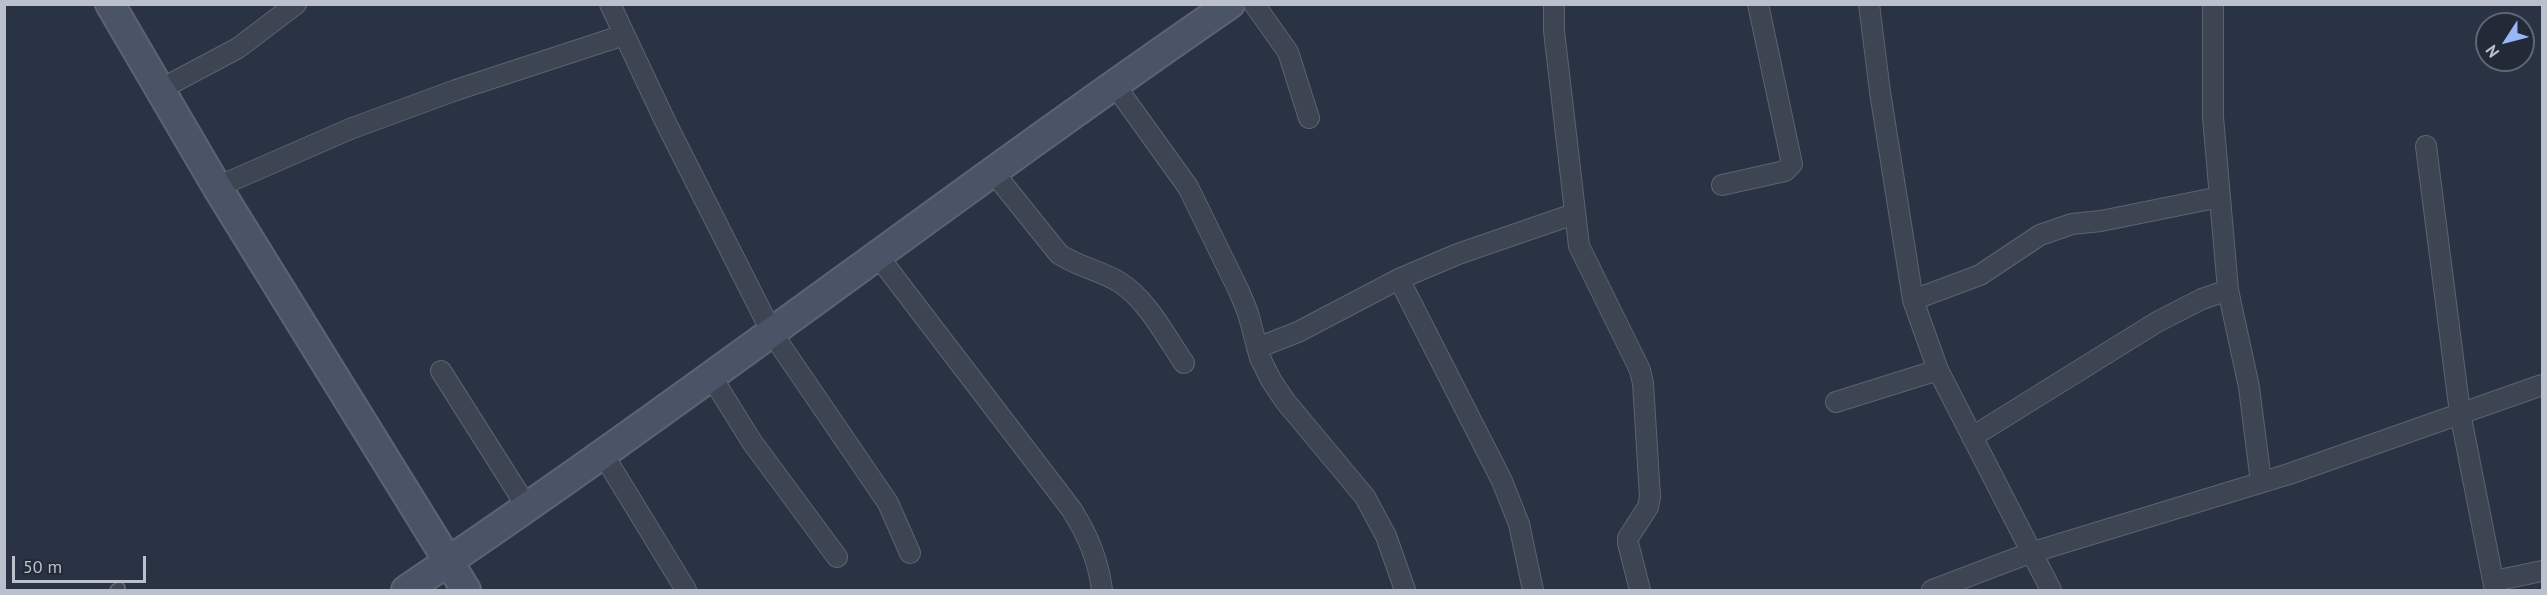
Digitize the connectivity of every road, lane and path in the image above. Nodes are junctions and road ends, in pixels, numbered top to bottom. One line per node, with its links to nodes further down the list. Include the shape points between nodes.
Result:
1 (110, 4): 12 (street)
2 (296, 4): 12 (street, via 238,48)
3 (610, 4): 10 (street)
4 (1230, 4): 11 (street)
5 (1254, 4): 13 (street, via 1288,52)
6 (1554, 4): 19 (street)
7 (1758, 4): 16 (street, via 1792,164 1785,171)
8 (1869, 4): 23 (street)
9 (2213, 4): 18 (street, via 2213,117)
10 (624, 35): 17 (street, via 424,101); 24 (street)
11 (1114, 84): 15 (street); 25 (street, via 1188,187 1239,291)
12 (161, 89): 17 (street)
13 (1309, 118)
14 (2426, 146): 32 (street)
15 (994, 173): 20 (street); 26 (street, via 1059,254 1119,282 1131,292)
16 (1722, 185)
17 (217, 187): 40 (street)
18 (2220, 197): 22 (street); 23 (street, via 2072,224 2040,235 1980,275)
19 (1574, 214): 21 (street); 49 (street, via 1584,257 1644,383 1650,497 1628,538)
20 (878, 256): 24 (street); 46 (street, via 1072,510 1089,537)
21 (1399, 279): 25 (street, via 1307,328); 48 (street, via 1502,481 1519,524)
22 (2228, 290): 33 (street, via 2157,322); 35 (street, via 2249,387)
23 (1913, 300): 27 (street)
24 (772, 333): 29 (street); 37 (street, via 888,503)
25 (1257, 348): 47 (street, via 1285,401 1365,497 1386,536)
26 (1184, 363)
27 (1938, 370): 31 (street); 33 (street)
28 (441, 371): 36 (street)
29 (711, 376): 34 (street); 39 (street, via 777,477)
30 (2542, 385): 32 (street)
31 (1836, 402)
32 (2460, 413): 35 (street); 42 (street)
33 (1972, 436): 38 (street)
34 (603, 454): 36 (street); 45 (street)
35 (2261, 482): 38 (street)
36 (527, 507): 40 (street)
37 (910, 553)
38 (2030, 553): 50 (street); 51 (street)
39 (837, 557)
40 (448, 562): 43 (street); 44 (street)
41 (2542, 571): 42 (street)
42 (2494, 586)
43 (406, 591)
44 (465, 591)
45 (686, 591)
46 (1102, 591)
47 (1405, 591)
48 (1533, 591)
49 (1640, 591)
50 (1932, 591)
51 (2051, 591)

